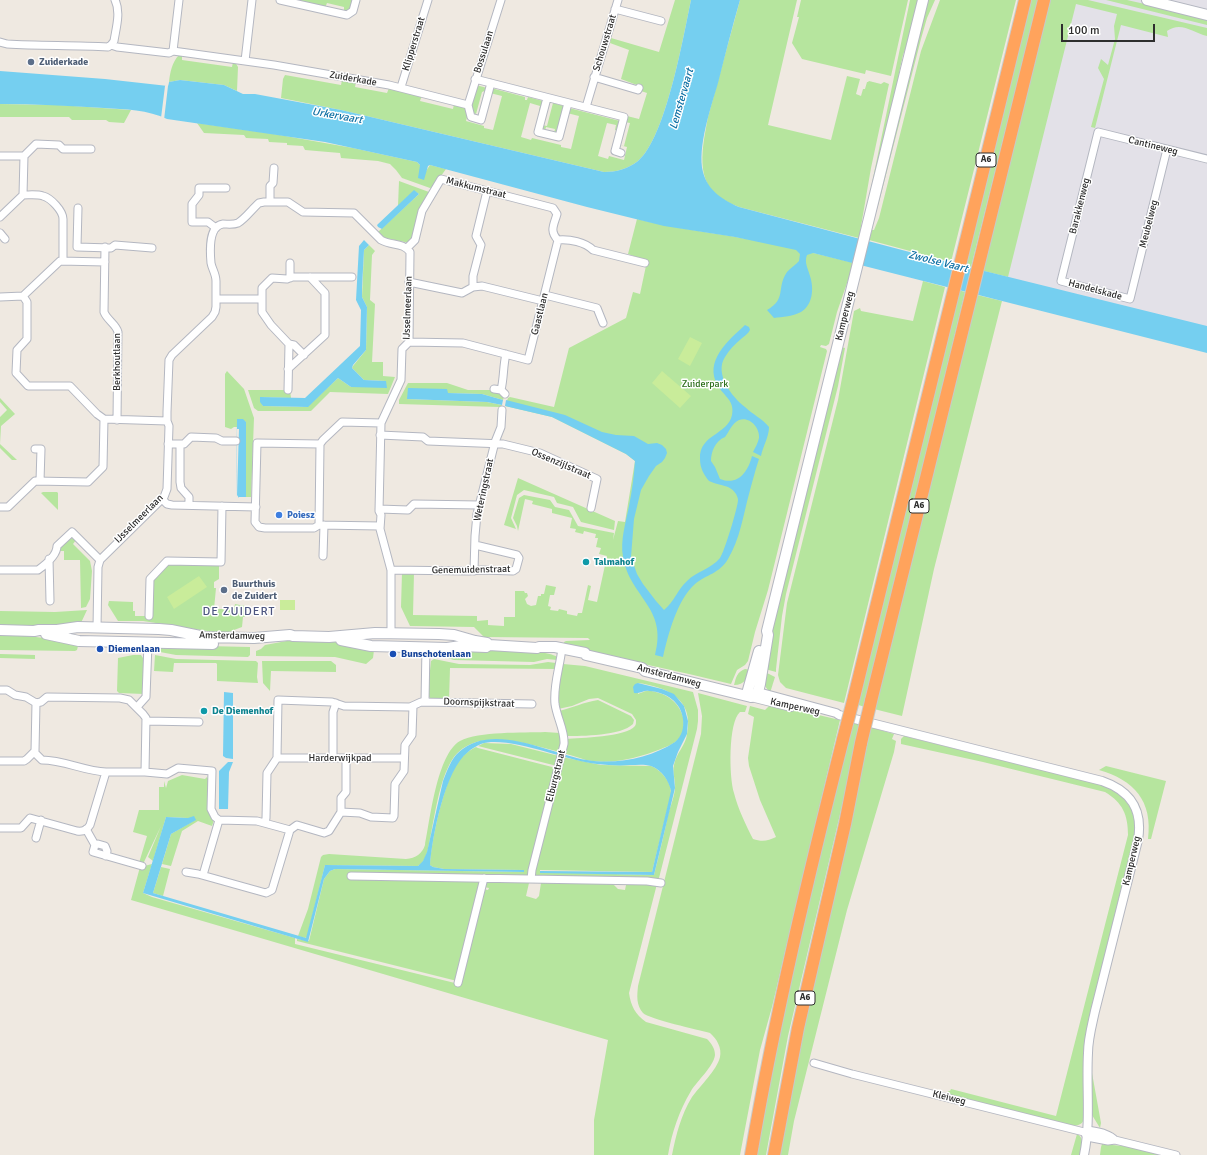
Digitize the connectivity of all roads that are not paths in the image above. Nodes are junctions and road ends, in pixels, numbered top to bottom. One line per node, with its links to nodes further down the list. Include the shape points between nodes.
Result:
1 (115, 0): 17 (street, via 118,12 114,41)
2 (179, 0): 18 (street)
3 (252, 0): 19 (street)
4 (280, 0): 5 (street, via 347,15 353,11)
5 (356, 0)
6 (428, 0): 23 (street, Klipperstraat)
7 (501, 0): 21 (street, Bossulaan)
8 (618, 0): 13 (street, Schouwstraat)
9 (923, 0): 119 (main road, Kamperweg)
10 (1025, 0): 154 (highway, A6, bridge, via 784,983)
11 (1044, 0): 155 (highway, A6, bridge, via 861,743 844,830 798,1028)
12 (1147, 0): 14 (main road)
13 (615, 9): 15 (street, Schouwstraat); 20 (street, Schouwstraat)
14 (1207, 15)
15 (661, 21)
16 (0, 42): 17 (street, Zuiderkade, via 61,46)
17 (111, 44): 18 (street, Zuiderkade, via 117,47 168,53)
18 (173, 51): 19 (street, Zuiderkade)
19 (245, 61): 23 (street, Zuiderkade)
20 (594, 77): 24 (street, Schouwstraat, via 638,90); 28 (street, Schouwstraat)
21 (476, 79): 22 (street); 27 (street, Bossulaan)
22 (491, 83): 25 (street); 27 (street, via 481,120 471,117)
23 (401, 88): 27 (street, Zuiderkade)
24 (639, 88)
25 (547, 98): 26 (street); 26 (street, via 538,132 559,137)
26 (568, 103): 28 (street)
27 (468, 105)
28 (586, 107): 32 (street, via 624,117 615,151)
29 (1098, 132): 31 (street, Cantineweg); 55 (street, Barakkenweg)
30 (91, 149): 34 (street, via 63,149 59,145 36,144)
31 (1167, 149): 35 (street, Cantineweg); 63 (street, Meubelweg)
32 (621, 153)
33 (0, 156): 34 (street)
34 (24, 156): 39 (street)
35 (1207, 159)
36 (274, 168): 40 (street)
37 (226, 188): 43 (street, via 199,188 199,195 192,204 192,222 208,222)
38 (487, 190): 44 (street, Makkumstraat, via 553,208 556,214 553,231); 47 (street, Makkumstraat, via 441,179 422,211 414,242); 57 (street, via 476,236 481,245 473,276)
39 (23, 195): 42 (street); 48 (street, via 45,196 62,213)
40 (270, 202): 43 (street, via 259,203 236,224 221,224); 47 (street, via 289,202 302,212 354,213 381,240)
41 (78, 208): 45 (street, via 77,247)
42 (0, 217)
43 (216, 228): 60 (street, IJsselmeerlaan, via 212,235 211,262 216,277)
44 (558, 240): 51 (street, via 565,239 589,245 594,250); 61 (street, Gaastlaan)
45 (105, 247): 46 (street, via 111,248 115,245); 49 (street, Berkhoutlaan)
46 (152, 248)
47 (407, 248): 56 (street, IJsselmeerlaan, via 410,254)
48 (63, 261): 49 (street); 58 (street, via 58,262)
49 (105, 262): 74 (street, Berkhoutlaan, via 104,313 118,331)
50 (290, 263): 54 (street)
51 (645, 263)
52 (310, 277): 53 (street); 54 (street); 68 (street, via 325,293 325,334)
53 (352, 277)
54 (290, 278): 62 (street, via 272,278 262,288)
55 (1061, 281): 63 (street, Handelskade)
56 (409, 282): 57 (street, via 462,293); 65 (street, IJsselmeerlaan)
57 (473, 287): 61 (street, via 482,286)
58 (23, 296): 59 (street); 73 (street, via 27,302 27,339 17,350 16,373 28,386 70,386)
59 (0, 297)
60 (216, 298): 62 (street); 75 (street, IJsselmeerlaan, via 214,314 169,359)
61 (544, 298): 64 (street, via 597,308); 67 (street, Gaastlaan, via 528,360)
62 (262, 299): 66 (street, via 262,312)
63 (1130, 299)
64 (603, 323)
65 (409, 342): 67 (street, Gaastlaan, via 464,343); 76 (street, IJsselmeerlaan, via 402,349 401,380)
66 (289, 344): 68 (street, via 294,345); 69 (street)
67 (506, 354): 71 (street)
68 (304, 355): 69 (street)
69 (288, 369): 70 (street)
70 (288, 390)
71 (500, 391)
72 (502, 410): 79 (street, Weteringstraat, via 501,427)
73 (104, 419): 74 (street); 84 (street, via 103,467 100,471 88,482)
74 (117, 420): 75 (street)
75 (167, 421): 80 (street, IJsselmeerlaan)
76 (381, 423): 77 (street, IJsselmeerlaan); 82 (street, via 342,422)
77 (380, 435): 79 (street, via 423,436 428,441); 92 (street, IJsselmeerlaan)
78 (236, 441): 81 (street, via 191,437 184,444)
79 (495, 442): 86 (street, Weteringstraat); 91 (street, Ossenzijlstraat, via 540,453 597,479)
80 (168, 444): 81 (street); 85 (street, IJsselmeerlaan, via 167,487)
81 (180, 444): 87 (street, via 180,488 189,497)
82 (320, 444): 90 (street, via 257,443); 93 (street)
83 (35, 449): 84 (street, via 41,449)
84 (40, 481): 89 (street, via 35,481 8,507)
85 (162, 499): 87 (street, via 170,505); 98 (street, IJsselmeerlaan)
86 (479, 505): 92 (street, via 414,504 408,510); 95 (street, Weteringstraat)
87 (189, 506): 88 (street)
88 (222, 506): 90 (street); 103 (street, via 221,562 167,561 150,579)
89 (0, 507)
90 (256, 507): 93 (street, via 255,522 260,527 314,528)
91 (591, 508)
92 (379, 509): 94 (street, IJsselmeerlaan)
93 (322, 525): 94 (street); 96 (street)
94 (380, 526): 100 (street, IJsselmeerlaan)
95 (475, 545): 101 (street, Weteringstraat); 101 (street, Genemuidenstraat, via 517,555 519,558 513,571)
96 (323, 556)
97 (49, 559): 98 (street, via 57,546 72,532); 99 (street, via 36,570); 102 (street)
98 (100, 560): 104 (street)
99 (0, 570)
100 (391, 570): 101 (street, Genemuidenstraat); 108 (street, IJsselmeerlaan)
101 (474, 571)
102 (50, 601)
103 (149, 616)
104 (97, 628): 105 (main road, Amsterdamweg); 107 (main road, Amsterdamweg); 112 (street)
105 (148, 629): 110 (main road, Amsterdamweg, via 171,630 205,637); 113 (street)
106 (0, 630): 107 (main road, Amsterdamweg)
107 (34, 631): 112 (main road, Amsterdamweg, via 78,641)
108 (391, 633): 109 (main road, Amsterdamweg); 111 (main road, Amsterdamweg); 115 (street)
109 (426, 634): 114 (main road, Amsterdamweg, via 454,636); 116 (main road)
110 (293, 636): 111 (main road, Amsterdamweg); 113 (main road, Amsterdamweg, via 290,639 246,645)
111 (329, 637): 115 (main road, Amsterdamweg, via 371,646)
112 (97, 641): 113 (main road, Amsterdamweg)
113 (148, 643): 125 (street, via 146,696)
114 (489, 645): 116 (main road, Amsterdamweg); 117 (main road, Amsterdamweg)
115 (390, 647): 116 (main road, Amsterdamweg)
116 (426, 647): 120 (street)
117 (561, 651): 119 (main road, Amsterdamweg); 149 (street, Elburgstraat, via 555,695 556,710 564,738)
118 (0, 690): 121 (street, via 7,690)
119 (753, 693): 153 (street, Kamperweg, via 1102,781 1122,790 1133,802 1139,821 1138,840 1088,1044)
120 (425, 702): 123 (street, Doornspijkstraat); 124 (street)
121 (36, 703): 125 (street, via 47,697 124,698); 128 (street)
122 (336, 703): 124 (street, via 344,706); 129 (street, via 276,699); 130 (street, via 333,712)
123 (532, 704)
124 (413, 706): 132 (street, via 413,734 405,745)
125 (137, 707): 126 (street)
126 (146, 721): 127 (street); 135 (street)
127 (199, 722)
128 (34, 752): 133 (street, via 24,761); 134 (street, via 42,760)
129 (277, 758): 130 (street, Harderwijkpad); 139 (street, via 267,773)
130 (333, 758): 131 (street, Harderwijkpad)
131 (346, 758): 132 (street, Harderwijkpad); 136 (street, via 346,792 341,798)
132 (404, 758): 136 (street, via 404,771 395,784 393,818 371,817 359,812)
133 (0, 761)
134 (106, 772): 135 (street); 141 (street, via 90,825)
135 (145, 772): 138 (street, via 167,774 178,768 212,771 211,809)
136 (341, 812): 142 (street, via 329,831 324,833 297,826)
137 (41, 820): 140 (street, via 30,818 21,828); 141 (street, via 77,831); 143 (street)
138 (219, 820): 139 (street); 146 (street)
139 (265, 823): 142 (street)
140 (0, 828)
141 (86, 830): 144 (street, via 95,845 93,852)
142 (290, 830): 146 (street, via 272,890 266,893)
143 (36, 838)
144 (142, 866)
145 (186, 872): 146 (street)
146 (203, 875)
147 (351, 876): 148 (street)
148 (484, 878): 149 (street); 151 (street)
149 (532, 879): 150 (street, via 624,884 649,881)
150 (661, 883)
151 (458, 983)
152 (814, 1063): 153 (street, Kleiweg)
153 (1086, 1133): 156 (street, Kamperweg); 157 (street, Kleiweg, via 1108,1141 1115,1140)
154 (751, 1155)
155 (774, 1155)
156 (1084, 1155)
157 (1176, 1155)

